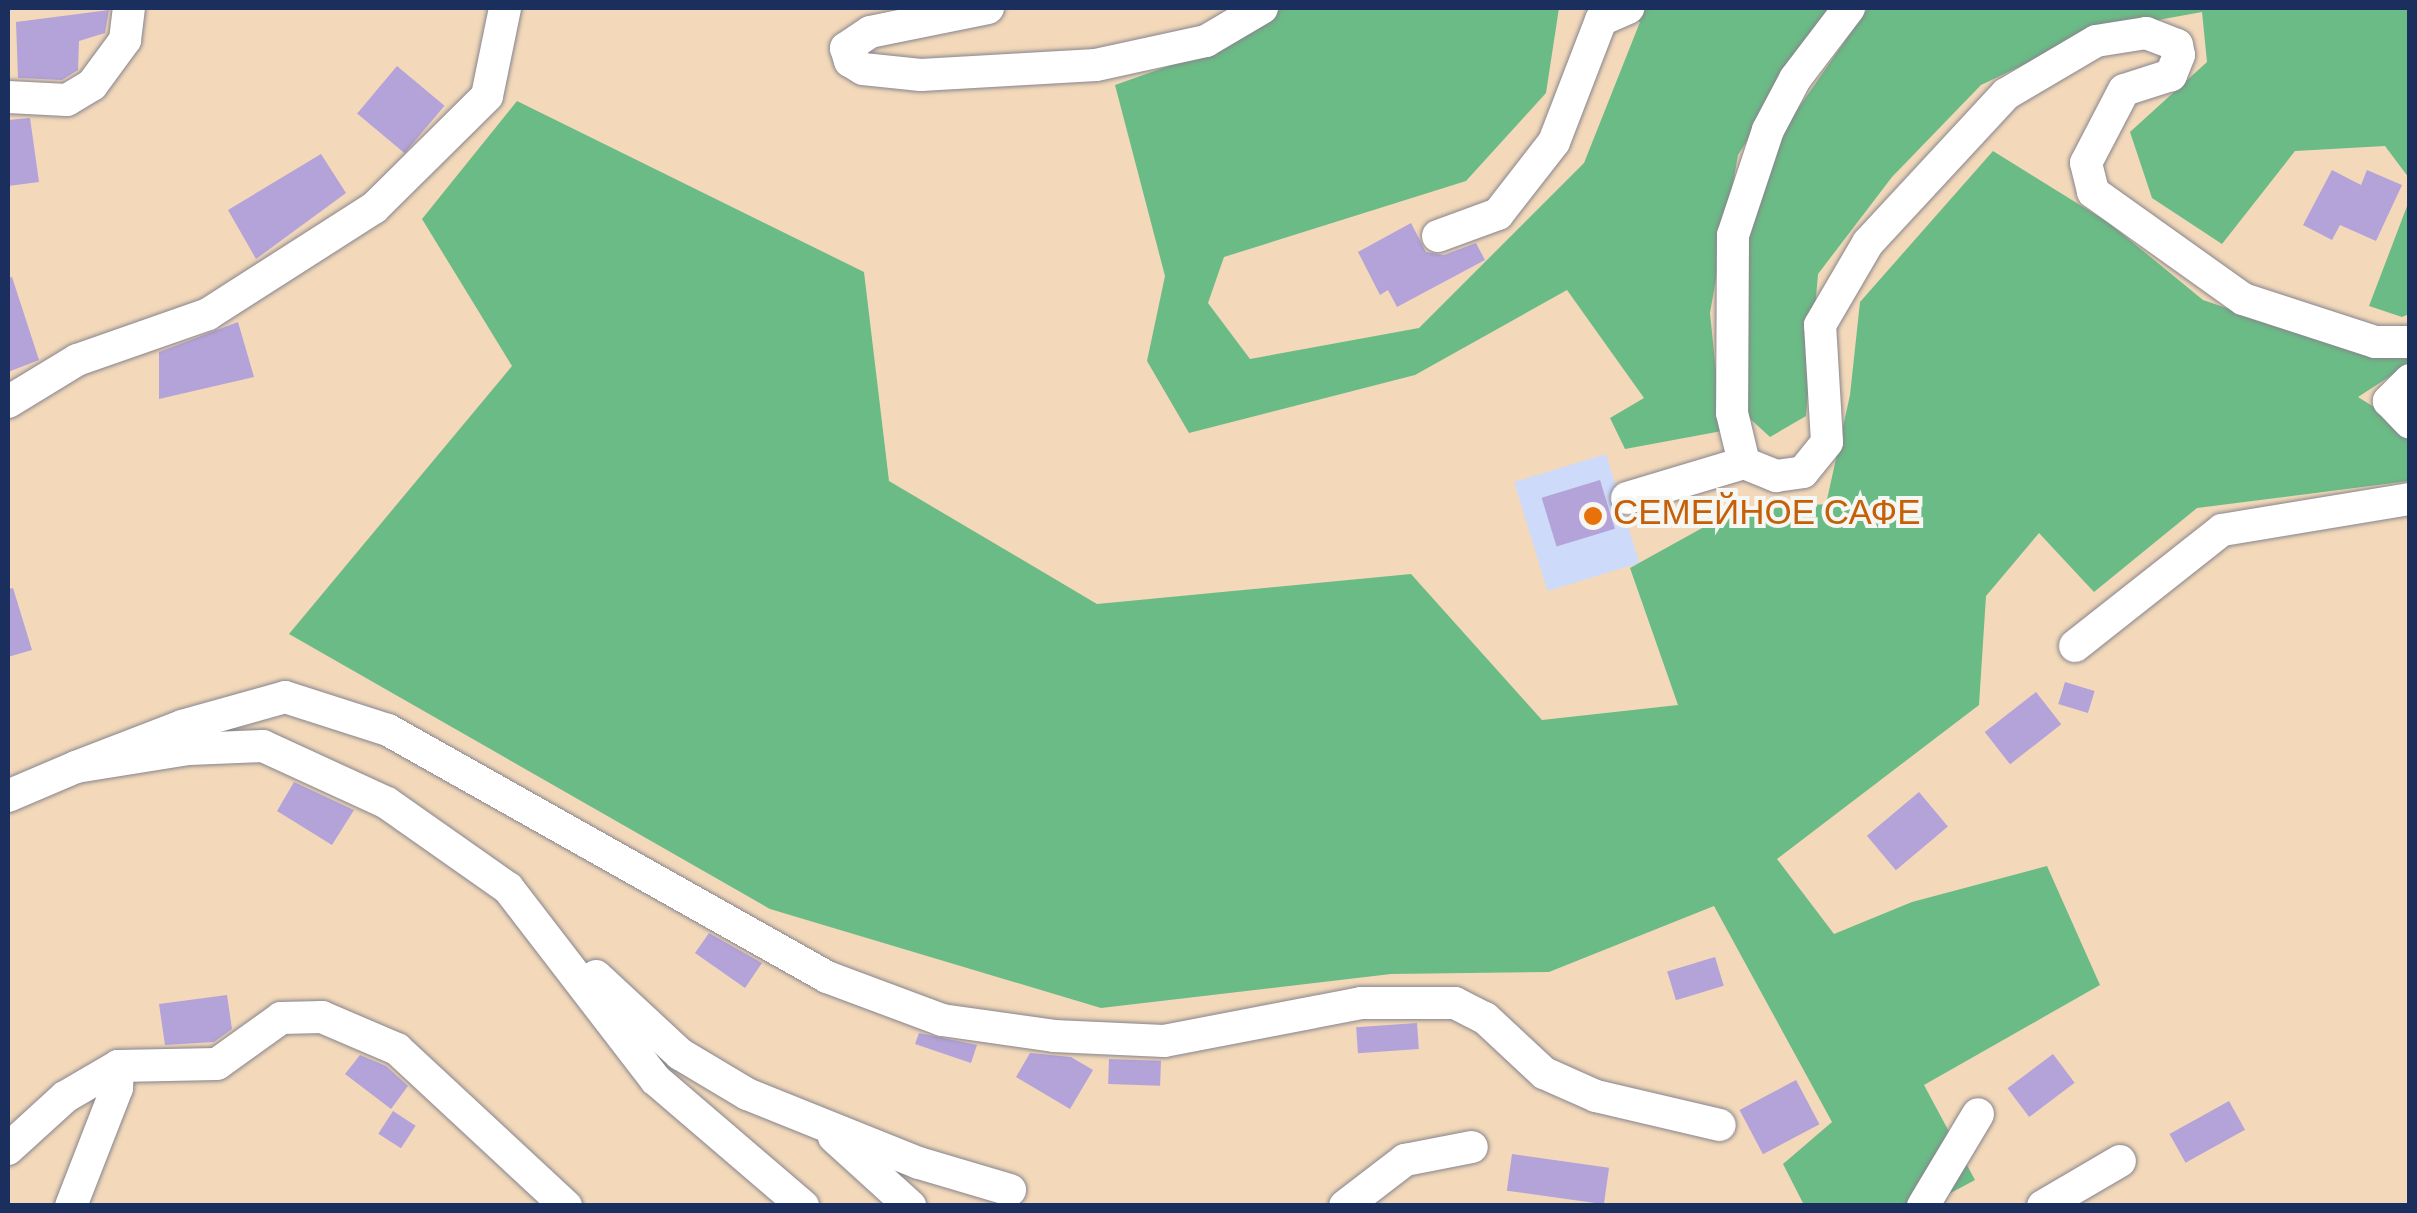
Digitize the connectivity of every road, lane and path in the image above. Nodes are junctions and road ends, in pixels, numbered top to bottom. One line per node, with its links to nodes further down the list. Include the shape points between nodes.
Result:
1 (129, 8): 7 (street, via 124,40 92,85 66,100)
2 (505, 8): 11 (street, via 487,96 430,160 374,208 208,314 76,360)
3 (988, 8): 4 (street, via 870,32 846,48 863,69 921,75 1096,65 1206,41)
4 (1262, 8)
5 (1628, 8): 8 (street, via 1601,20 1554,142 1498,214)
6 (1849, 8): 13 (street, via 1795,78 1768,130 1733,236 1732,413)
7 (8, 97)
8 (1438, 236)
9 (2410, 342): 13 (street, via 2359,338 2243,299 2093,192 2086,164 2124,90 2171,75 2179,55 2177,44 2146,33 2096,42 2006,94 1868,243 1820,325 1827,442 1803,472 1776,476)
10 (2410, 380): 12 (street, via 2389,401)
11 (8, 402)
12 (2410, 422)
13 (1744, 464): 14 (street)
14 (1628, 498)
15 (2410, 499): 16 (street, via 2222,530)
16 (2075, 646)
17 (76, 767): 18 (street); 19 (street, via 190,749 264,746 387,803); 23 (street, via 182,726 285,697 388,730 828,977 942,1020 1054,1036 1164,1041 1374,1001 1455,1003 1486,1018 1544,1073 1596,1096)
18 (8, 796)
19 (508, 888): 22 (street, via 680,1054 748,1094); 30 (street, via 646,1070)
20 (118, 1066): 25 (street, via 65,1097); 28 (street, via 117,1088); 29 (street, via 217,1064 281,1018 322,1017 398,1050)
21 (1978, 1114): 33 (street)
22 (820, 1124): 27 (street); 31 (street)
23 (1720, 1125)
24 (1472, 1148): 32 (street, via 1405,1160)
25 (8, 1149)
26 (2120, 1161): 34 (street)
27 (1010, 1190)
28 (71, 1206)
29 (566, 1206)
30 (803, 1206)
31 (910, 1206)
32 (1345, 1206)
33 (1922, 1206)
34 (2043, 1206)

